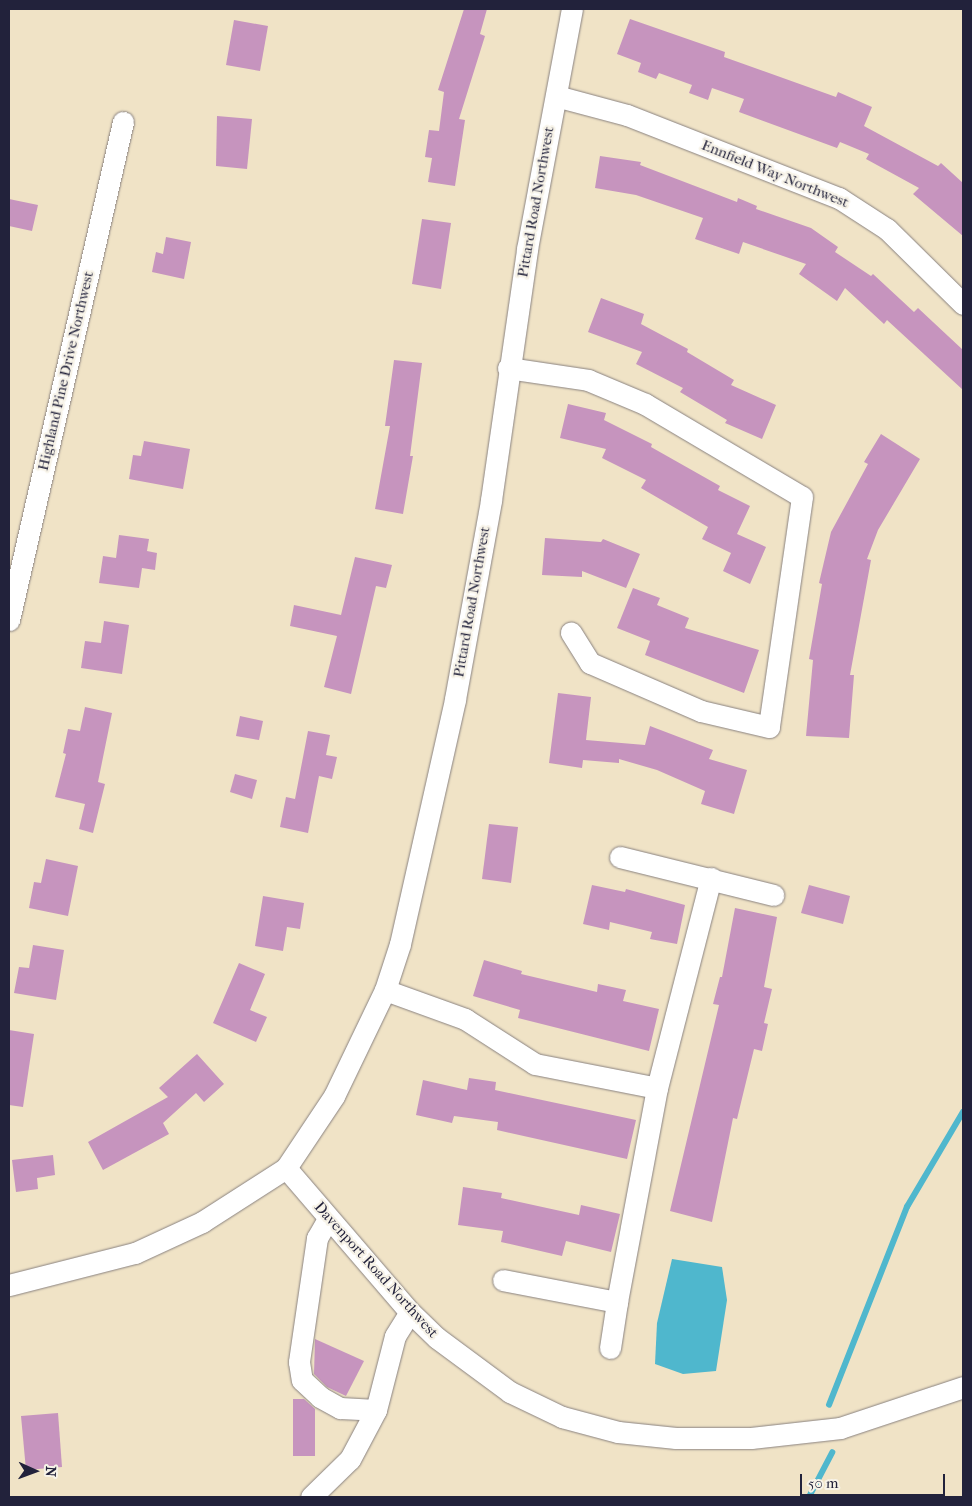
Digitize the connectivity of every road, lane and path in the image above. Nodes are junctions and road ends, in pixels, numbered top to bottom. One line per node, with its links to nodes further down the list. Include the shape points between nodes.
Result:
1 (572, 9): 2 (street, Pittard Road Northwest)
2 (556, 96): 4 (street, Ennfield Way Northwest, via 627,115 838,198 888,229); 5 (street, Pittard Road Northwest)
3 (123, 122): 6 (street, Highland Pine Drive Northwest)
4 (963, 304)
5 (508, 368): 7 (street, via 588,380 645,404 802,497 769,727 701,711 590,663); 11 (street, Pittard Road Northwest, via 491,500 455,699 400,944)
6 (9, 620)
7 (571, 633)
8 (620, 857): 9 (street)
9 (711, 878): 10 (street); 12 (street)
10 (773, 895)
11 (385, 990): 12 (street, via 465,1019 535,1064); 13 (street, Pittard Road Northwest, via 334,1096)
12 (657, 1088): 17 (street)
13 (286, 1168): 14 (street, Davenport Road Northwest); 16 (street, via 202,1222 135,1253)
14 (328, 1219): 18 (street, Davenport Road Northwest); 21 (street, via 317,1238 299,1362 302,1380 320,1397 340,1408)
15 (503, 1280): 17 (street)
16 (9, 1285)
17 (617, 1302): 19 (street)
18 (410, 1312): 20 (street, Davenport Road Northwest, via 464,1361 510,1392 562,1417 618,1432 722,1440 840,1428); 21 (street, via 395,1336)
19 (610, 1348)
20 (963, 1387)
21 (376, 1410): 22 (street, via 350,1459)
22 (311, 1497)

